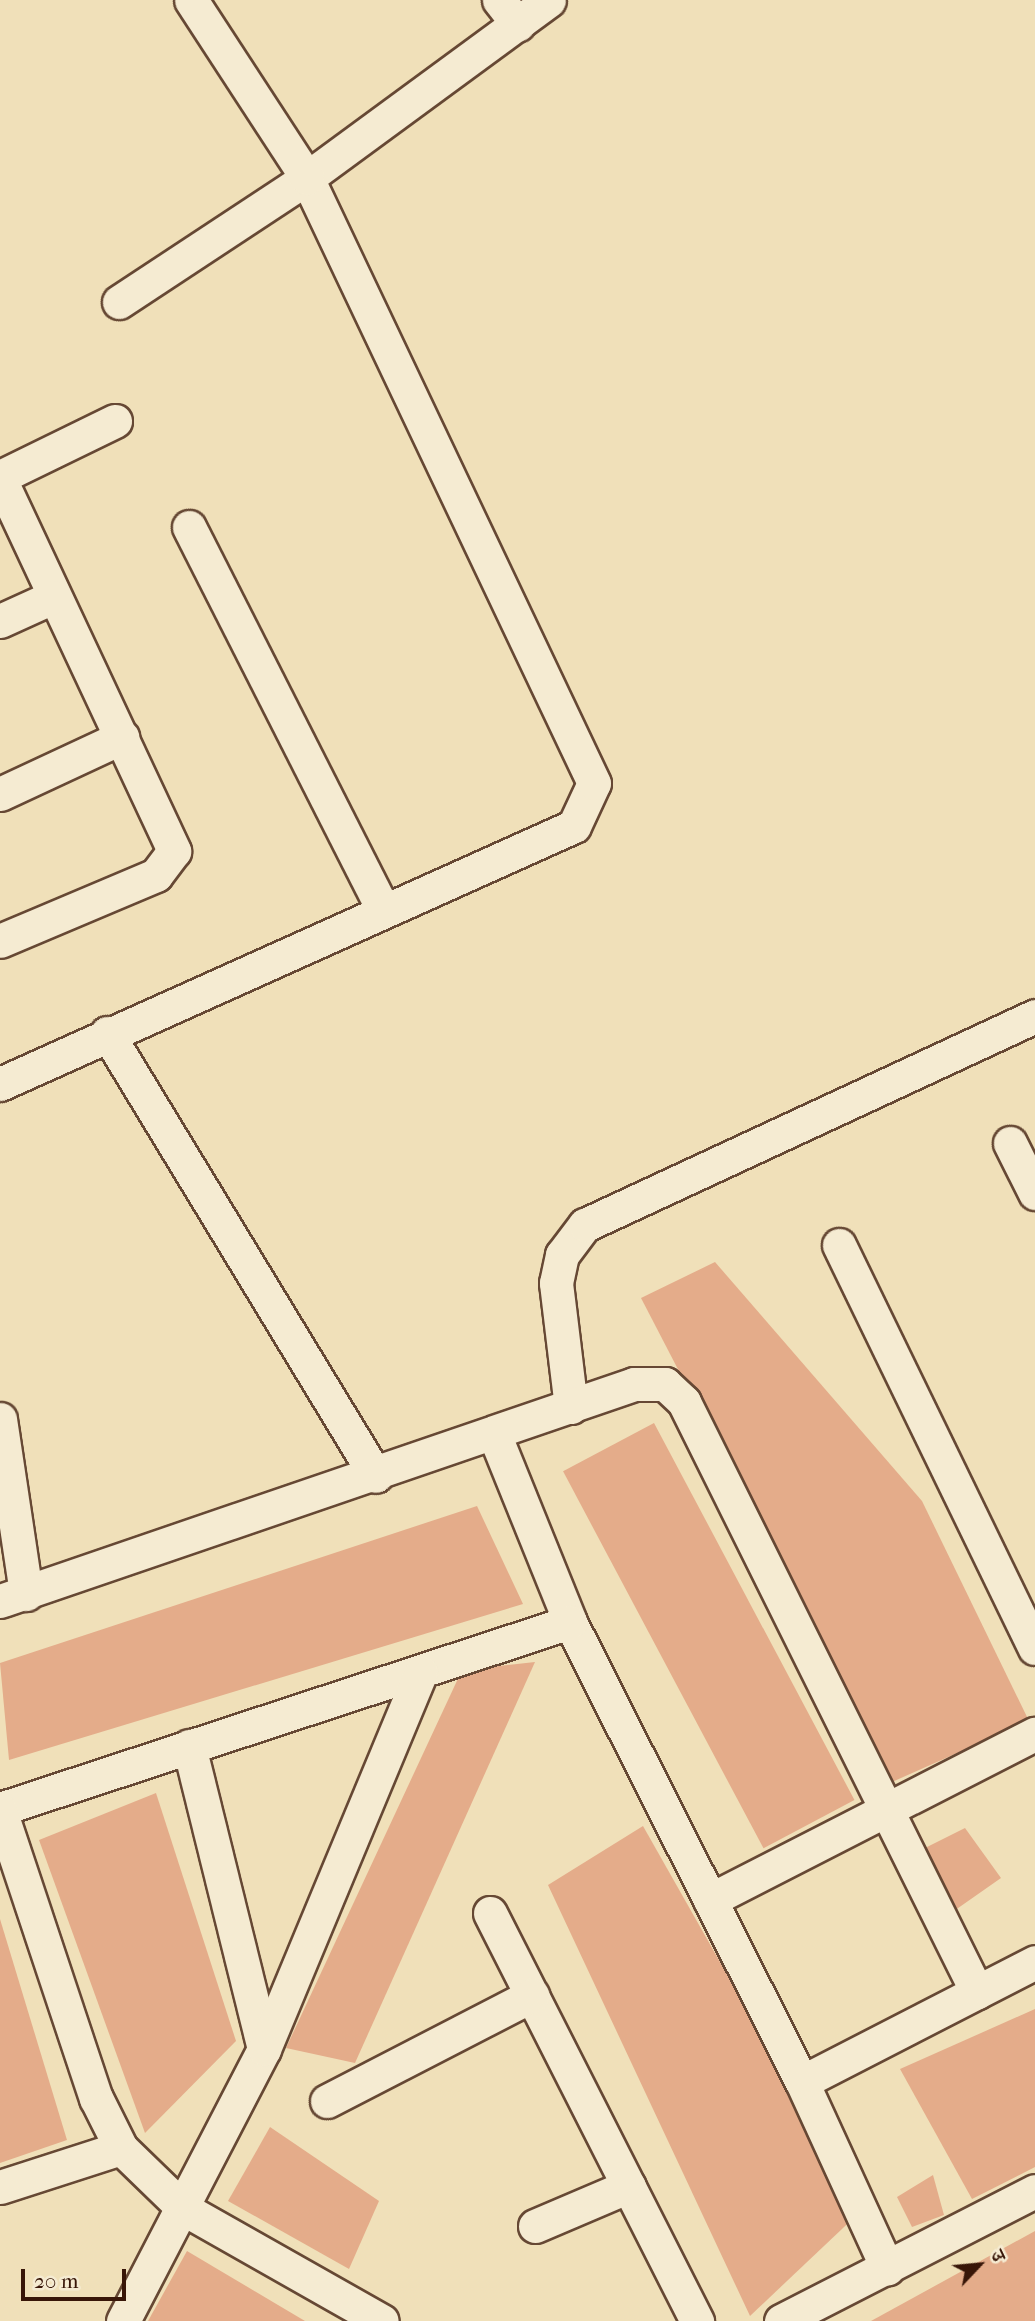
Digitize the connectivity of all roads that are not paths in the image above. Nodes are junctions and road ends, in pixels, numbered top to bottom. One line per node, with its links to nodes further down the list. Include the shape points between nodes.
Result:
1 (191, 0): 4 (street)
2 (549, 0): 3 (street)
3 (508, 12): 4 (street)
4 (307, 178): 5 (street); 13 (street, via 594,783 574,826)
5 (119, 302)
6 (115, 421): 7 (street)
7 (0, 478): 9 (street)
8 (189, 527): 13 (street)
9 (53, 597): 10 (street); 11 (street)
10 (0, 621)
11 (122, 737): 12 (street); 14 (street, via 171,837 171,862 156,875)
12 (0, 794)
13 (382, 908): 16 (street)
14 (0, 942)
15 (1035, 1016): 21 (street, via 585,1225 562,1255 556,1283)
16 (107, 1034): 17 (street); 24 (street)
17 (0, 1084)
18 (1010, 1143): 19 (street)
19 (1035, 1193)
20 (839, 1245): 26 (street)
21 (571, 1407): 23 (street); 32 (street, via 654,1381 684,1402)
22 (0, 1419): 25 (street)
23 (495, 1436): 24 (street); 27 (street)
24 (376, 1476): 25 (street)
25 (13, 1598)
26 (1027, 1609): 28 (street)
27 (570, 1622): 29 (street); 34 (street)
28 (1035, 1648)
29 (421, 1672): 31 (street); 39 (street)
30 (1035, 1734): 32 (street)
31 (189, 1746): 33 (street); 39 (street)
32 (886, 1808): 34 (street); 37 (street)
33 (0, 1810): 42 (street, via 96,2098)
34 (710, 1900): 40 (street)
35 (490, 1913): 38 (street)
36 (1035, 1962): 37 (street)
37 (977, 1992): 40 (street)
38 (532, 1995): 41 (street); 43 (street)
39 (264, 2049): 46 (street)
40 (802, 2082): 48 (street)
41 (327, 2101)
42 (121, 2148): 44 (street); 46 (street)
43 (629, 2186): 47 (street); 51 (street)
44 (0, 2187)
45 (1035, 2191): 48 (street)
46 (184, 2209): 49 (street); 50 (street)
47 (536, 2226)
48 (887, 2268): 52 (street)
49 (123, 2321)
50 (382, 2321)
51 (697, 2321)
52 (781, 2321)

